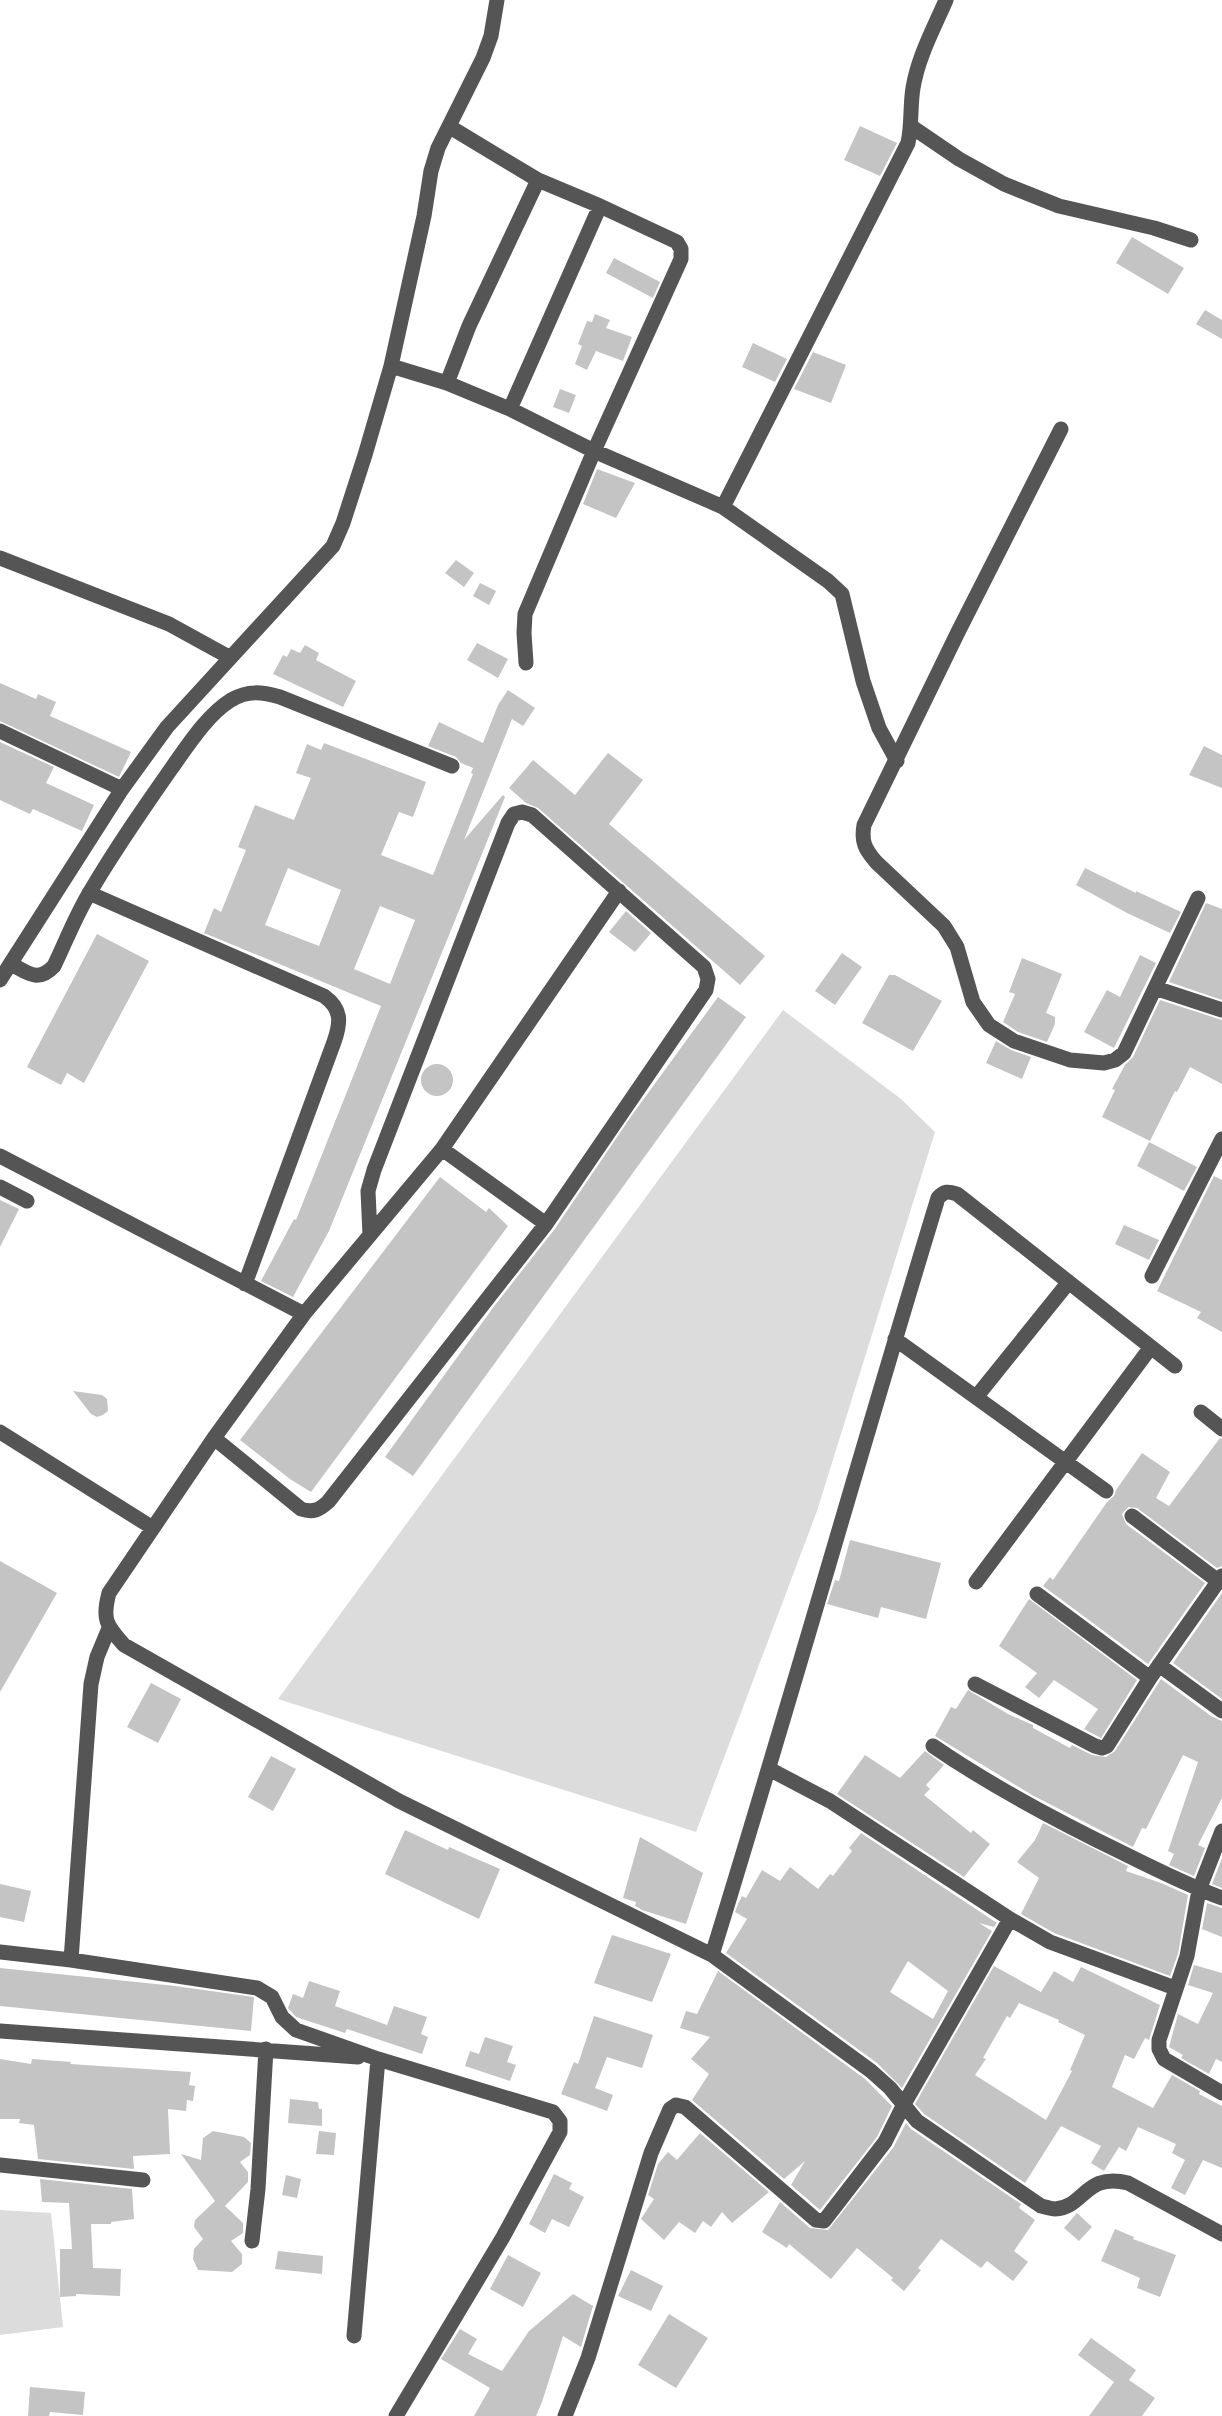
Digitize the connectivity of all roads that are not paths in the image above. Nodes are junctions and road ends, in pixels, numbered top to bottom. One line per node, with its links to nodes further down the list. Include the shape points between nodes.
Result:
1 (497, 0): 3 (street, via 483,58)
2 (946, 0): 4 (street, via 919,66 911,102)
3 (450, 127): 5 (street); 8 (street, via 431,171)
4 (912, 128): 7 (street, via 1015,189 1059,206); 13 (street, via 908,143)
5 (538, 180): 6 (street); 9 (street, via 469,326)
6 (600, 206): 10 (street); 12 (street, via 677,242 681,259)
7 (1191, 240)
8 (391, 366): 9 (street); 15 (street, via 362,466 333,546)
9 (447, 383): 10 (street)
10 (510, 409): 12 (street)
11 (1061, 429): 18 (street)
12 (594, 451): 13 (street); 16 (street, via 525,614)
13 (723, 507): 18 (street, via 842,594 863,681 879,728)
14 (0, 558): 15 (street, via 169,624)
15 (229, 657): 20 (street, via 167,727)
16 (526, 663)
17 (0, 731): 20 (street)
18 (897, 761): 26 (street, via 864,825 862,839 866,850 944,926 957,947 973,1002 989,1025 1014,1041 1070,1060 1104,1064 1124,1053)
19 (452, 766): 22 (street, via 280,697 248,693 232,699 215,713 181,754)
20 (122, 789): 24 (street)
21 (618, 891): 29 (street); 33 (street, via 704,967 708,978 706,990); 34 (street, via 532,815 514,814 374,1170 368,1191)
22 (89, 893): 24 (street, via 47,974 32,975); 37 (street, via 324,996 338,1013 340,1025)
23 (1198, 898): 26 (street)
24 (11, 964): 25 (street)
25 (0, 980)
26 (1155, 988): 27 (street)
27 (1222, 1010)
28 (1222, 1139): 35 (street)
29 (442, 1149): 33 (street); 34 (street)
30 (0, 1156): 37 (street)
31 (0, 1187): 32 (street)
32 (27, 1201)
33 (546, 1224): 46 (street, via 320,1509 301,1509)
34 (370, 1235): 38 (street)
35 (1152, 1276)
36 (1068, 1283): 39 (street, via 957,1194 942,1193); 40 (street); 42 (street)
37 (245, 1284): 38 (street)
38 (304, 1314): 46 (street)
39 (895, 1339): 42 (street); 60 (street)
40 (1151, 1347): 41 (street); 47 (street)
41 (1175, 1366)
42 (977, 1396): 47 (street)
43 (1201, 1412): 44 (street)
44 (1222, 1429)
45 (0, 1432): 50 (street)
46 (214, 1438): 50 (street)
47 (1067, 1462): 48 (street); 52 (street)
48 (1106, 1491)
49 (1132, 1516): 51 (street)
50 (153, 1528): 54 (street, via 109,1593 104,1611)
51 (1220, 1579): 55 (street)
52 (976, 1582)
53 (1037, 1594): 56 (street)
54 (109, 1628): 66 (street, via 124,1645 399,1801); 67 (street, via 91,1684)
55 (1159, 1665): 56 (street); 58 (street)
56 (1150, 1678): 57 (street, via 1114,1738 1102,1748)
57 (975, 1684)
58 (1222, 1711)
59 (933, 1746): 62 (street, via 977,1777 1073,1829)
60 (770, 1769): 64 (street, via 879,1831); 66 (street)
61 (1222, 1831): 62 (street)
62 (1199, 1890): 63 (street); 68 (street, via 1187,1956)
63 (1222, 1898)
64 (1010, 1919): 68 (street, via 1050,1942); 73 (street)
65 (0, 1952): 67 (street)
66 (712, 1955): 73 (street, via 871,2071)
67 (71, 1960): 71 (street, via 258,1988 272,1997 282,2018 296,2030)
68 (1175, 1988): 72 (street, via 1159,2049 1164,2059)
69 (0, 2031): 70 (street)
70 (266, 2049): 71 (street); 77 (street)
71 (378, 2059): 78 (street); 79 (street, via 553,2112 560,2121 560,2133 503,2237)
72 (1222, 2093)
73 (904, 2104): 76 (street, via 916,2121 1041,2206 1055,2209 1068,2205 1099,2182 1115,2179 1128,2182); 80 (street, via 885,2142 825,2221 816,2220 685,2107 676,2105 670,2109 651,2153 588,2358)
74 (0, 2165): 75 (street)
75 (143, 2180)
76 (1222, 2234)
77 (252, 2241)
78 (354, 2336)
79 (396, 2416)
80 (565, 2416)

